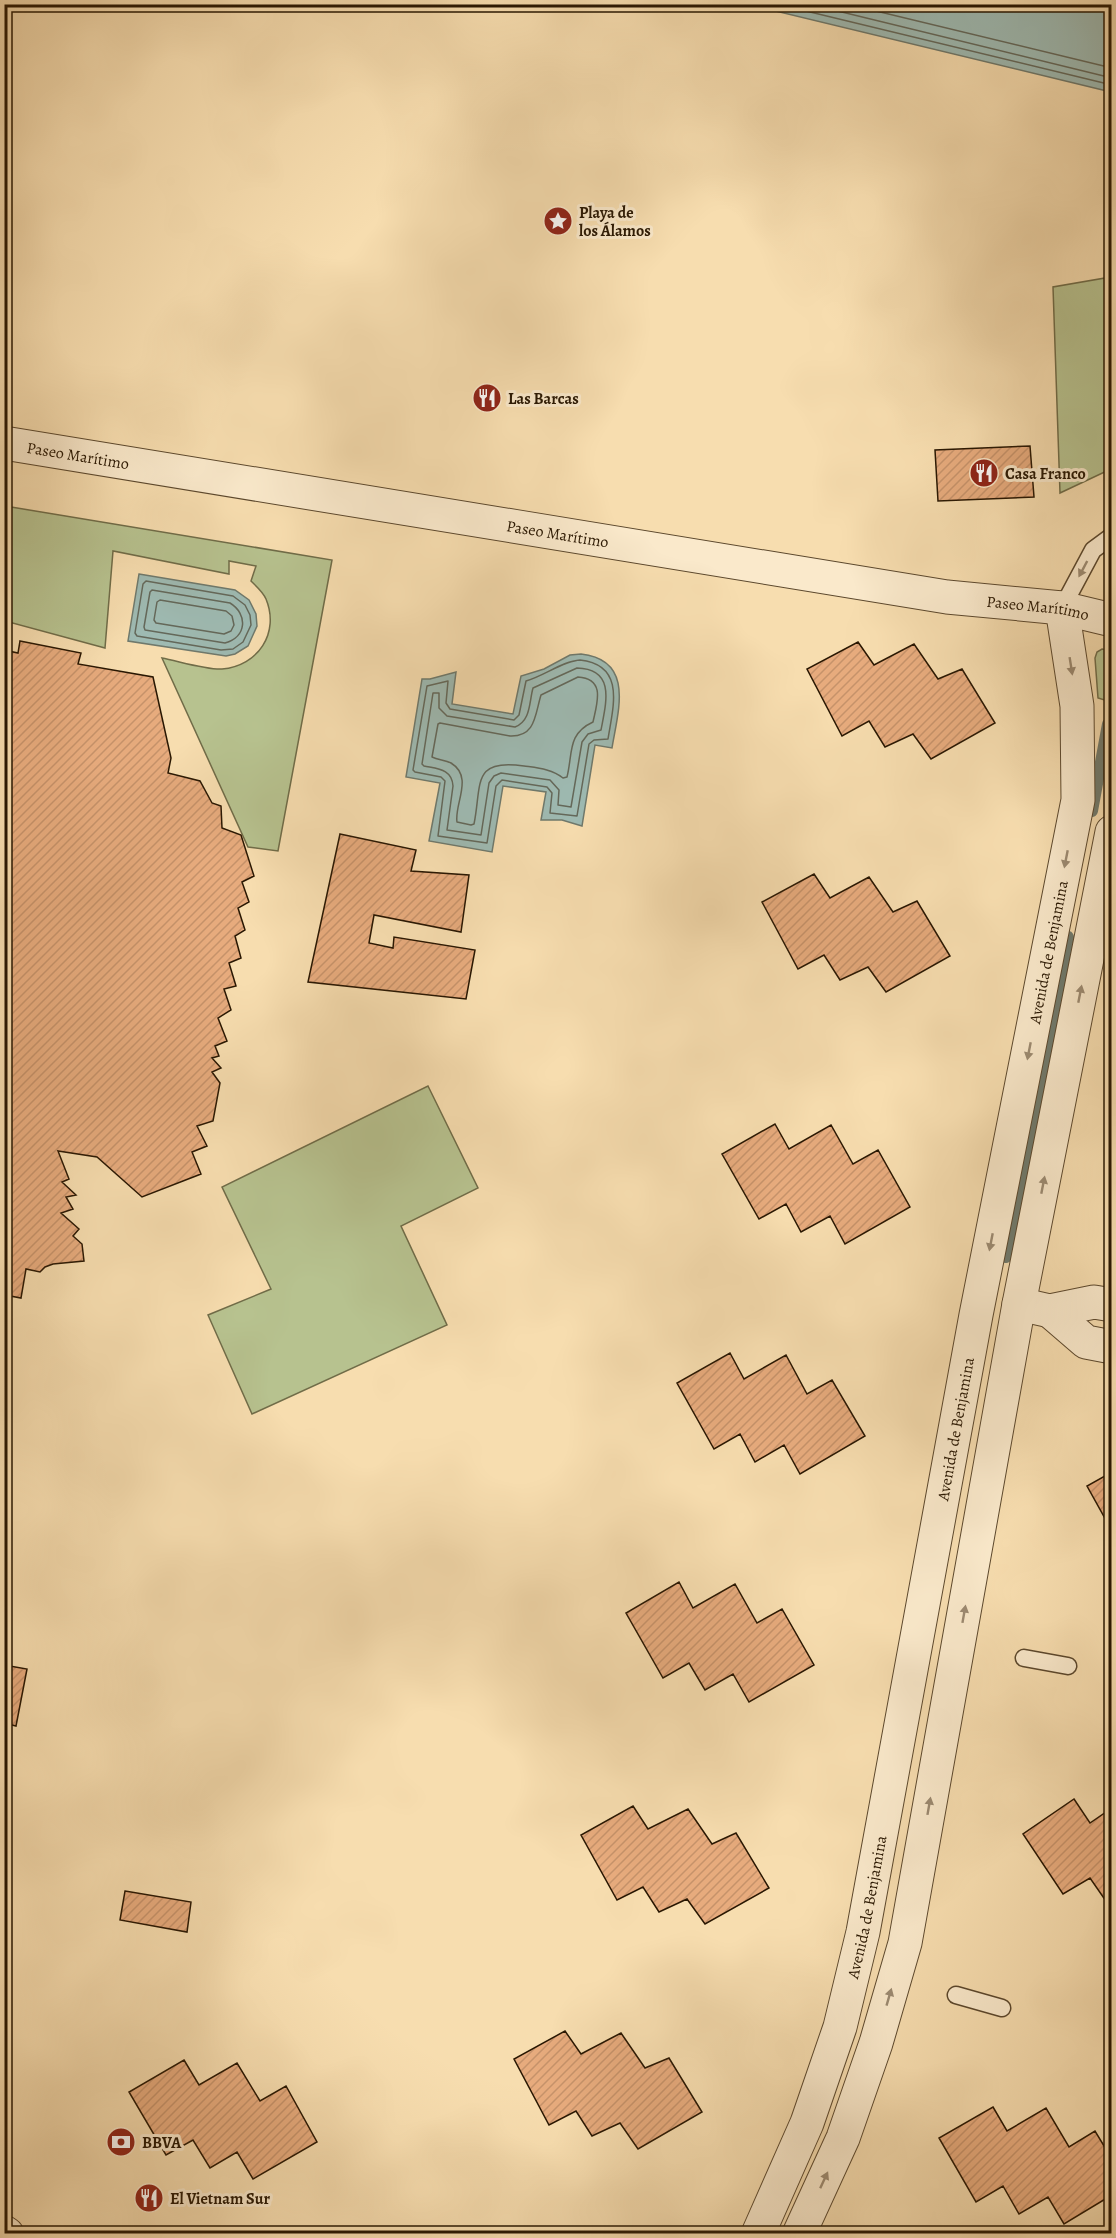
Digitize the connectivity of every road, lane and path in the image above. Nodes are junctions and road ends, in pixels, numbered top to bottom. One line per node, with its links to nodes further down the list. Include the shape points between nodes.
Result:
1 (4, 443): 3 (street, Paseo Marítimo, via 947,597)
2 (1112, 536): 3 (lane, one-way to 3, via 1093,550)
3 (1062, 608): 4 (street, Paseo Marítimo); 13 (street, Avenida de Benjamina, one-way to 13, via 1077,706 1078,800 976,1315 863,1932 840,2027 807,2123)
4 (1112, 620)
5 (1112, 832): 7 (street, one-way to 5)
6 (1103, 1304): 7 (street); 8 (lane)
7 (1035, 1307): 8 (street); 14 (street, one-way to 7, via 843,2138 876,2043 904,1943)
8 (1099, 1345)
9 (1024, 1658): 10 (lane)
10 (1068, 1666)
11 (956, 1995): 12 (lane)
12 (1002, 2008)
13 (758, 2234)
14 (799, 2234)

